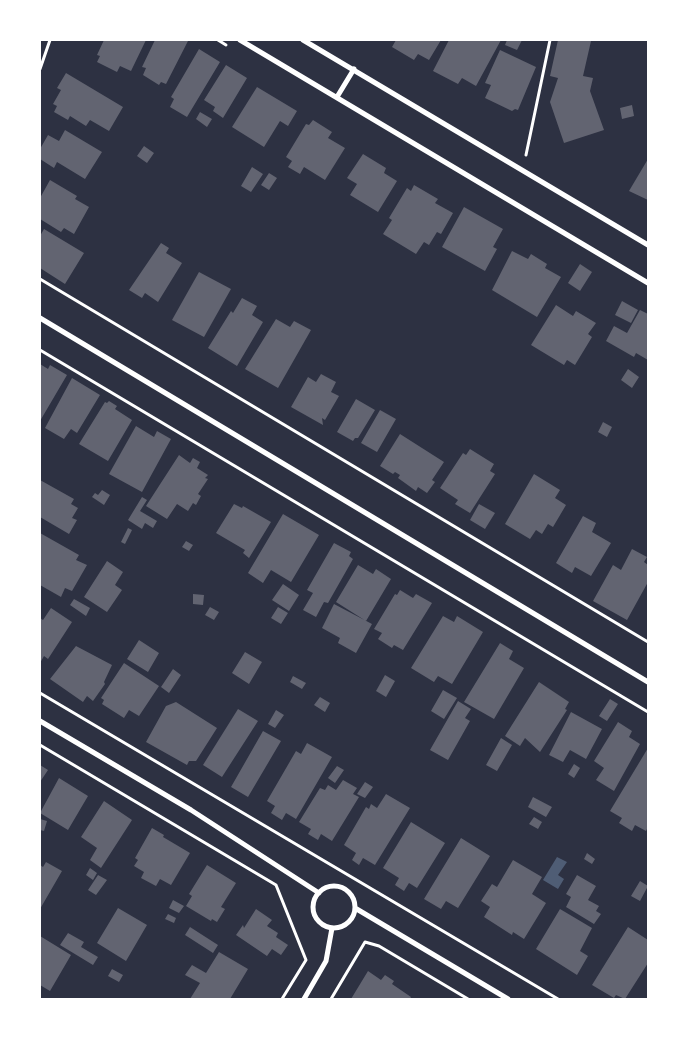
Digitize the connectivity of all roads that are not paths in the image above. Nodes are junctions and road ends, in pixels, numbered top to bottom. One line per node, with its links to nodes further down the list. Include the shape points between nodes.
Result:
1 (240, 40): 4 (street)
2 (303, 40): 3 (street)
3 (354, 69): 4 (street); 5 (street)
4 (337, 97): 6 (street)
5 (648, 245)
6 (648, 283)
7 (40, 318): 8 (street)
8 (648, 682)
9 (40, 721): 10 (street, via 190,810)
10 (319, 893): 11 (street, via 330,887 342,888 352,896); 12 (street, via 313,905 314,912 320,923)
11 (355, 908): 12 (street, via 351,921); 14 (street)
12 (332, 928): 13 (street, via 326,961)
13 (304, 999)
14 (508, 999)

